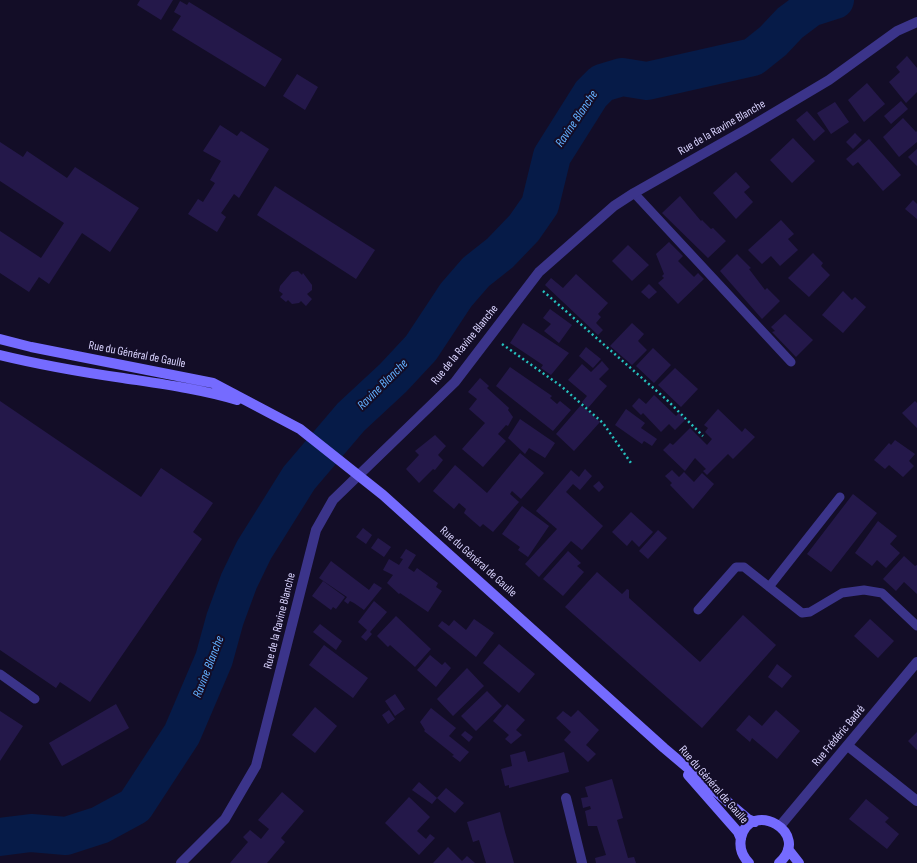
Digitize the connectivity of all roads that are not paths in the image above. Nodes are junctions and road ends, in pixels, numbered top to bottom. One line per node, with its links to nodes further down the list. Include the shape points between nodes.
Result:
1 (917, 22): 2 (street, Rue de la Ravine Blanche, via 897,30 829,80)
2 (634, 193): 5 (lane); 7 (street, Rue de la Ravine Blanche, via 614,206 539,272 455,382)
3 (0, 339): 6 (main road, Rue du Général de Gaulle, via 213,383)
4 (0, 355): 6 (main road, Rue du Général de Gaulle, via 208,392)
5 (791, 362)
6 (264, 408): 7 (main road, Rue du Général de Gaulle, via 300,429)
7 (358, 476): 16 (main road, Rue du Général de Gaulle, via 389,500); 23 (street, Rue de la Ravine Blanche, via 334,500 316,530 256,766 225,819)
8 (840, 497): 9 (lane)
9 (769, 586): 10 (lane, via 744,567 736,567); 11 (lane, via 802,613 810,612 842,593 864,590 882,594)
10 (698, 610)
11 (917, 626)
12 (917, 662): 15 (street, Rue Frédéric Badré)
13 (0, 674): 14 (lane)
14 (35, 699)
15 (848, 746): 18 (street); 20 (street, Rue Frédéric Badré)
16 (664, 748): 19 (main road, Rue du Général de Gaulle, via 748,819); 21 (main road, Rue du Général de Gaulle, via 738,832)
17 (566, 798): 24 (street)
18 (917, 801)
19 (755, 822): 20 (main road, via 768,820); 21 (main road, via 746,828)
20 (780, 826): 22 (main road, via 786,834)
21 (741, 839): 25 (main road, via 741,851)
22 (788, 849): 26 (main road); 27 (main road)
23 (181, 863)
24 (582, 863)
25 (749, 863)
26 (779, 863)
27 (799, 863)

